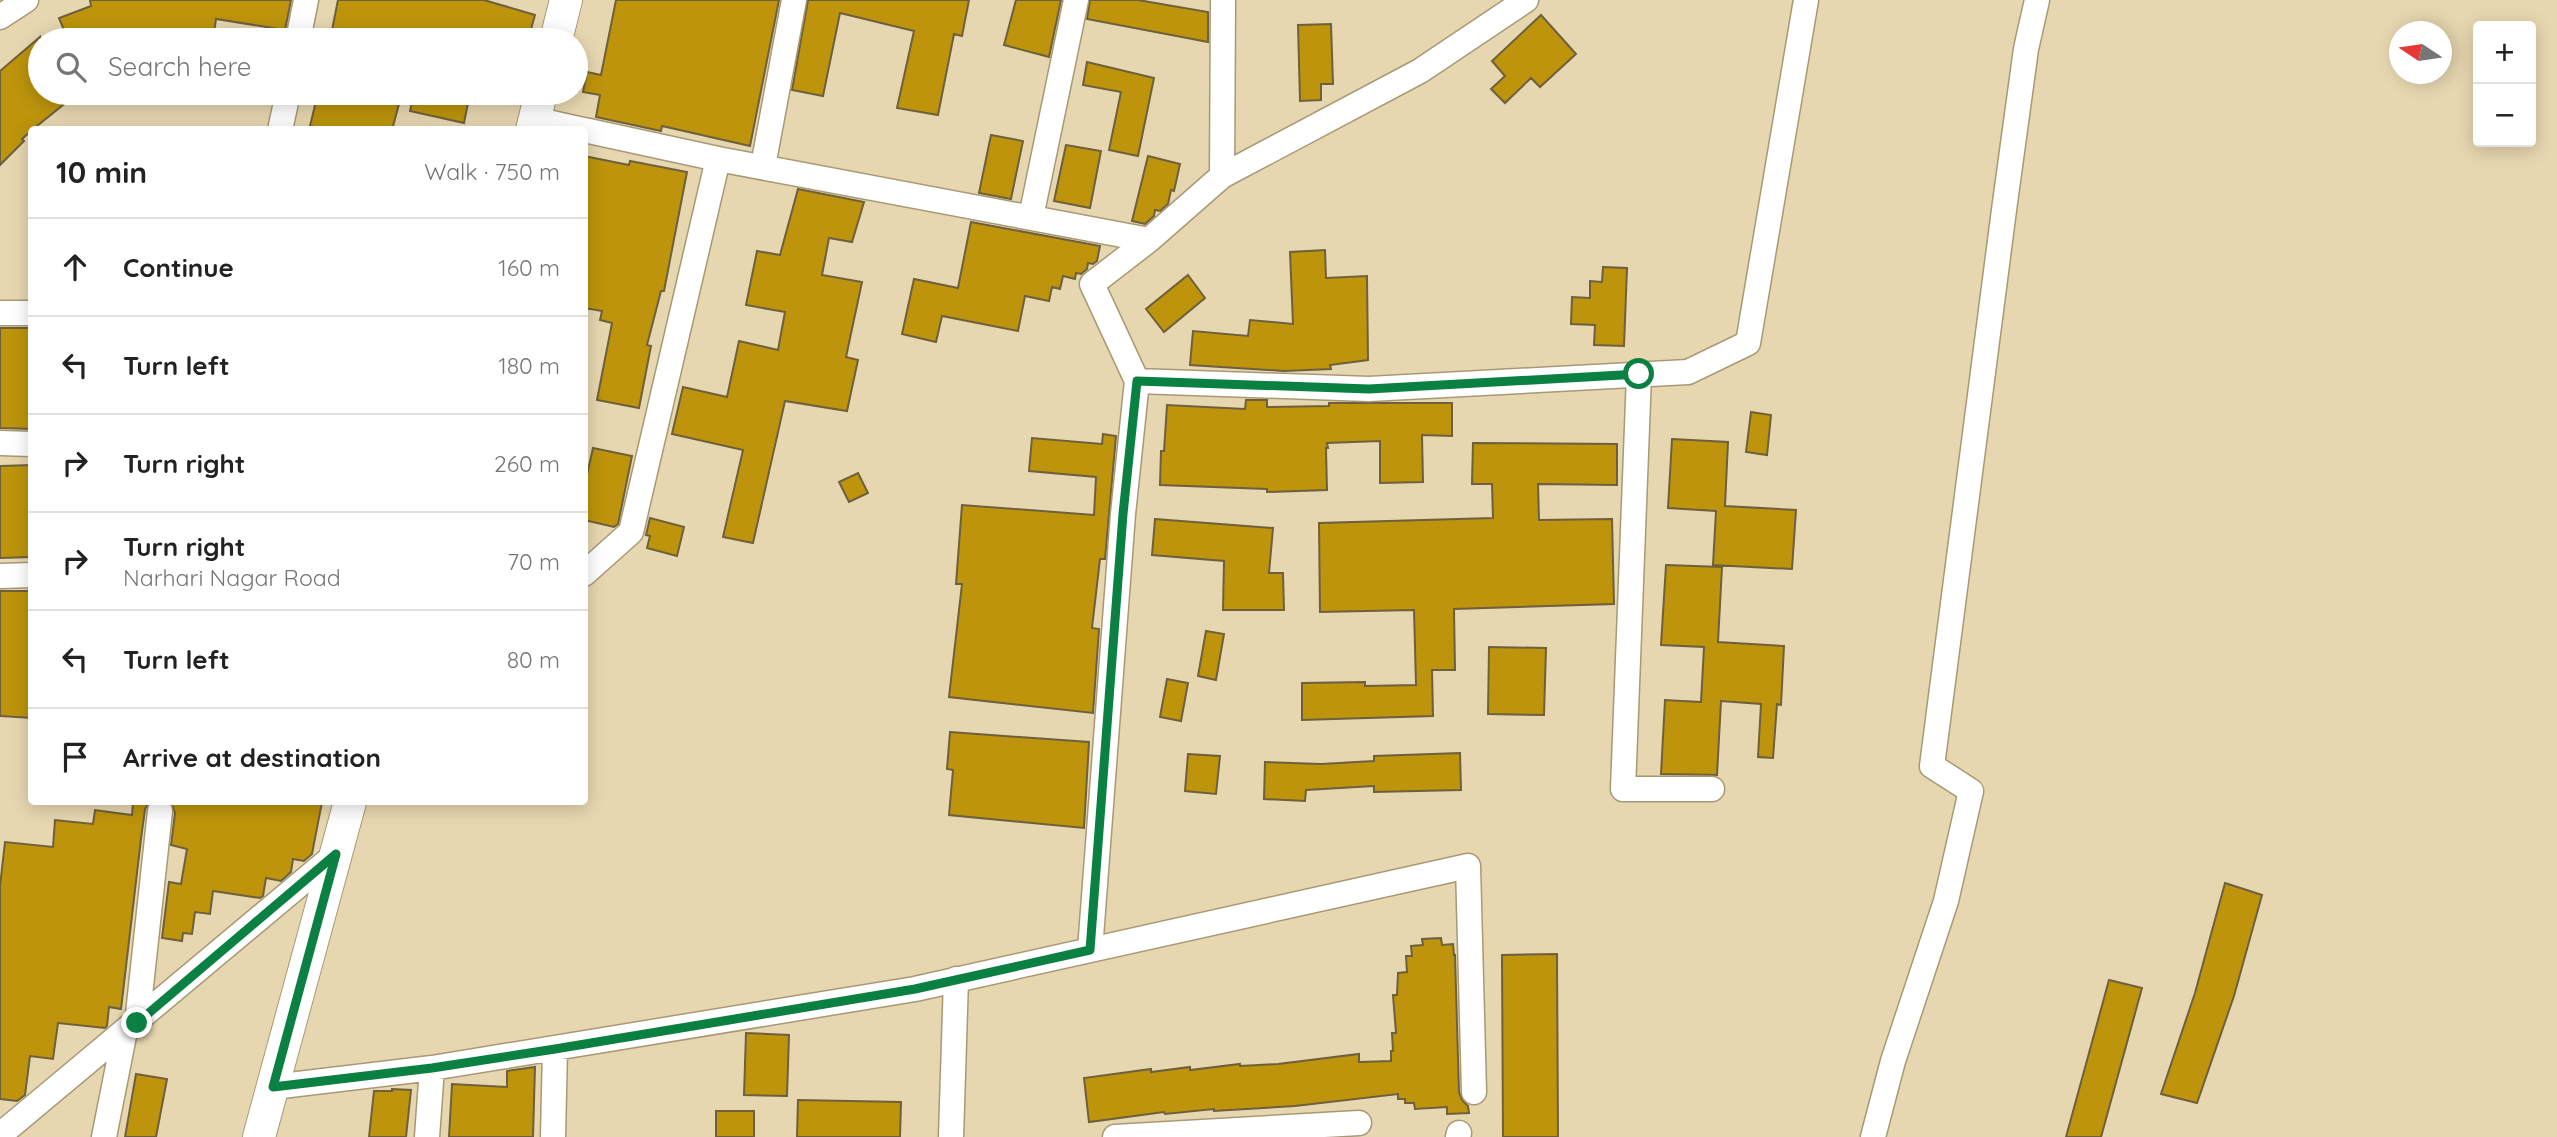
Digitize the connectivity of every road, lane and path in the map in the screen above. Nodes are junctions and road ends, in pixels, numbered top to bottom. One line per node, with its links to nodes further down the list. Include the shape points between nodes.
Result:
1 (26, 0): 10 (street)
2 (306, 0): 11 (street)
3 (566, 0): 12 (street)
4 (794, 0): 19 (street)
5 (1076, 0): 21 (street)
6 (1223, 0): 20 (street)
7 (1526, 0): 20 (street, via 1420,71)
8 (1806, 0): 25 (street, via 1748,343 1688,372)
9 (2037, 0): 51 (street, via 2026,49 1932,766 1971,791 1946,901)
10 (0, 16)
11 (300, 28)
12 (558, 28)
13 (286, 105): 15 (street)
14 (536, 114): 16 (street)
15 (282, 126)
16 (572, 126)
17 (588, 131): 18 (street)
18 (718, 159): 19 (street); 29 (street, via 631,532)
19 (762, 166): 21 (street)
20 (1222, 176): 22 (street)
21 (1031, 217): 22 (street)
22 (1149, 240): 26 (street, via 1092,284)
23 (0, 313): 24 (street)
24 (28, 313)
25 (1639, 374): 26 (street, via 1369,389); 32 (street, via 1623,789)
26 (1137, 381): 36 (street)
27 (0, 443): 28 (street)
28 (28, 444)
29 (588, 570)
30 (28, 575): 31 (street)
31 (0, 576)
32 (1712, 789)
33 (349, 805): 35 (street)
34 (160, 811): 38 (street)
35 (336, 854): 38 (street); 41 (street)
36 (1090, 950): 37 (street); 42 (street, via 1468,866)
37 (956, 979): 39 (street); 49 (street)
38 (131, 1027): 44 (street); 45 (street)
39 (555, 1049): 40 (street); 48 (street)
40 (432, 1068): 41 (street); 47 (street)
41 (273, 1087): 46 (street)
42 (1474, 1093)
43 (1359, 1123): 50 (street)
44 (0, 1135)
45 (104, 1137)
46 (259, 1137)
47 (426, 1137)
48 (553, 1137)
49 (951, 1137)
50 (1115, 1137)
51 (1873, 1137)

